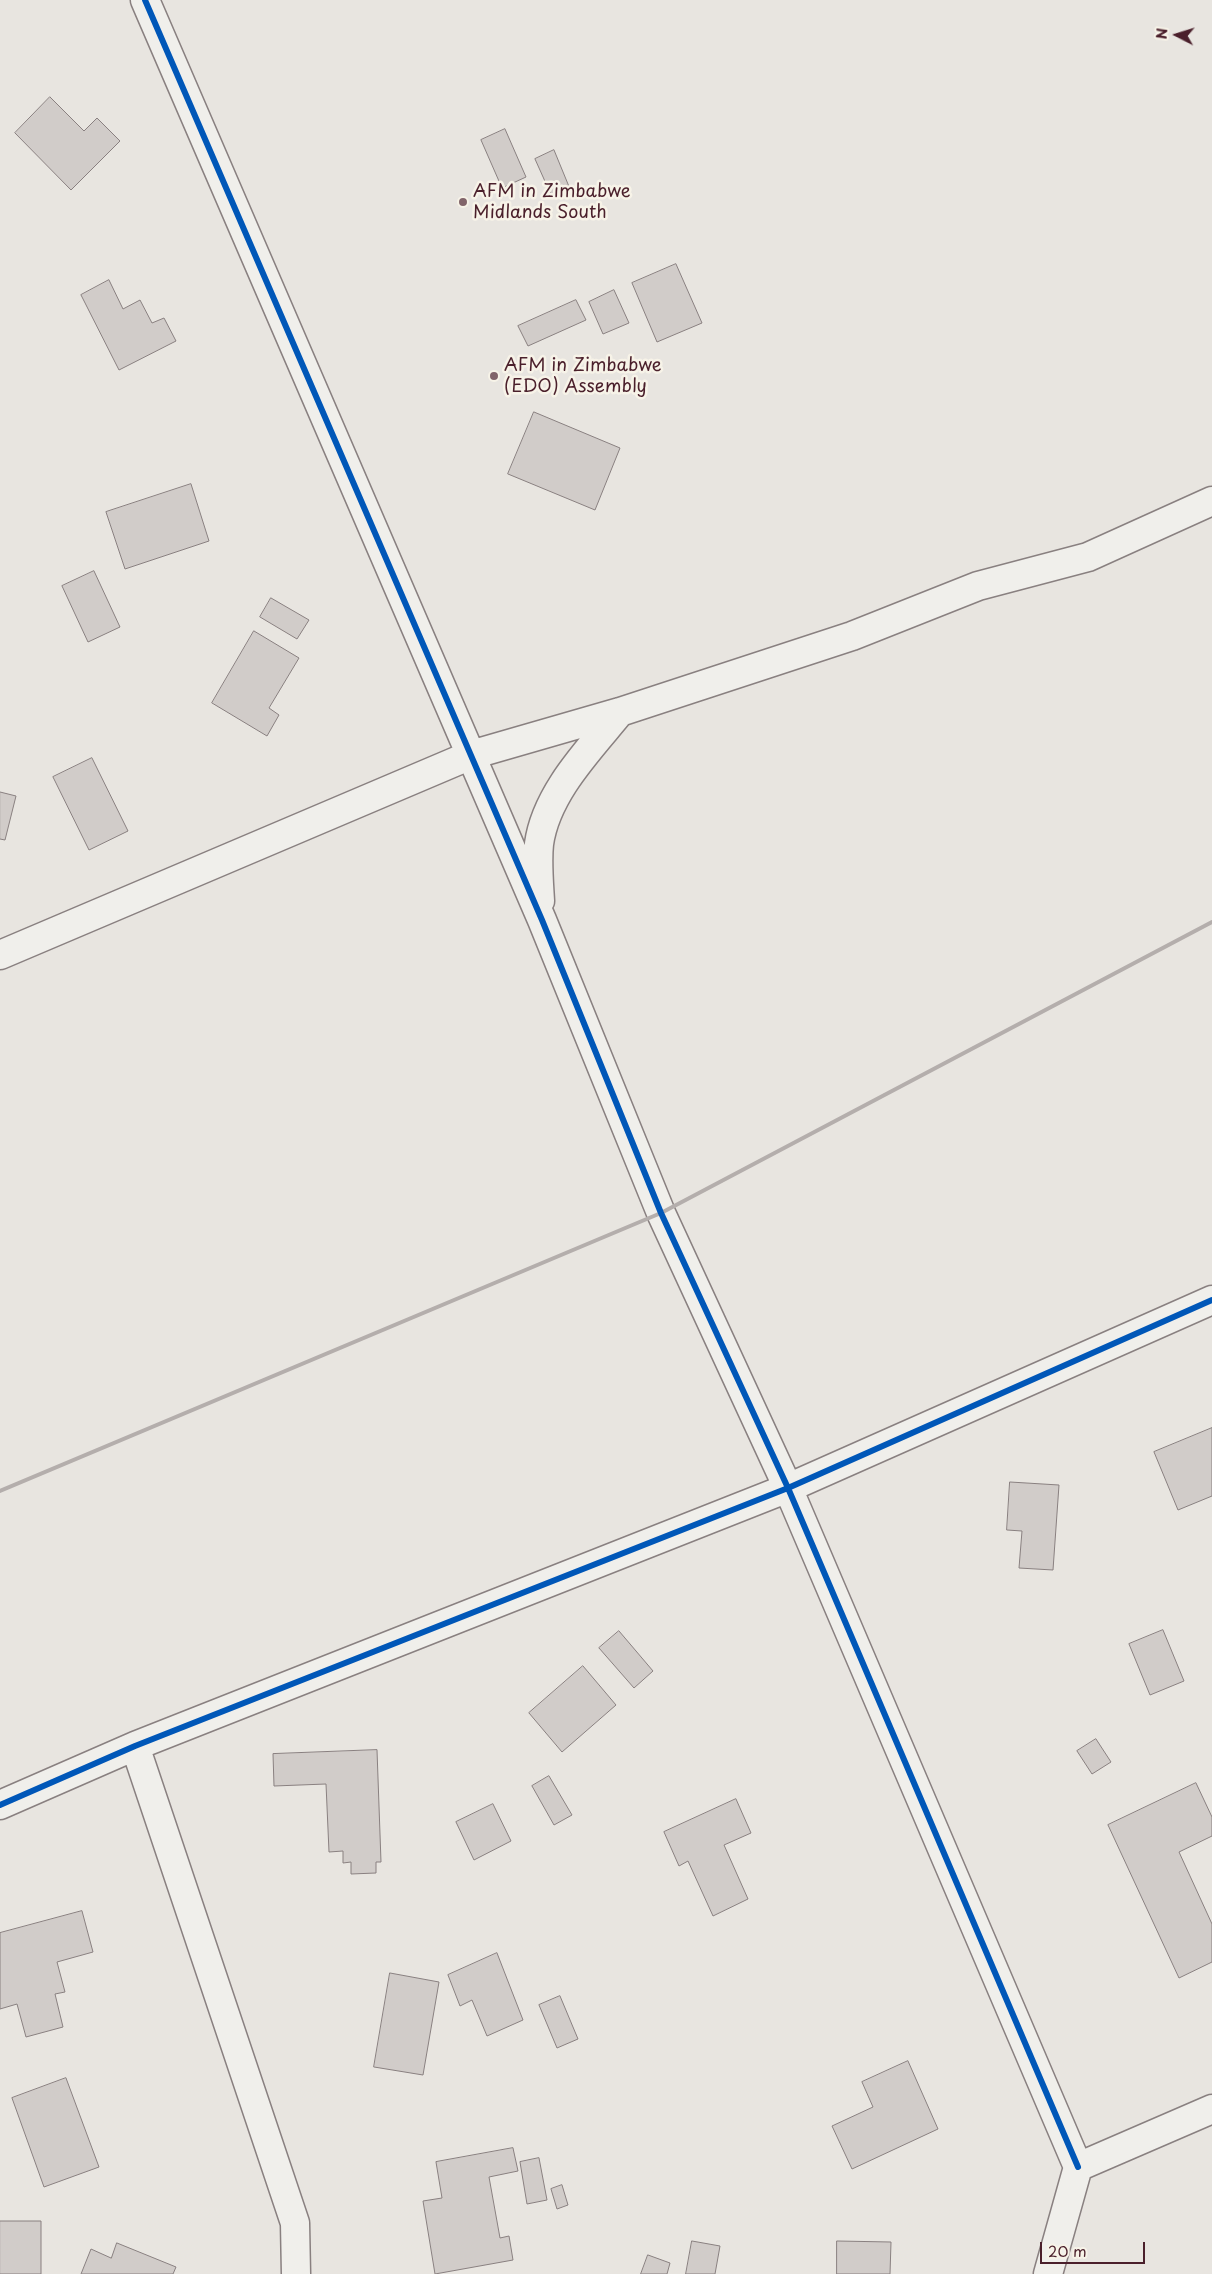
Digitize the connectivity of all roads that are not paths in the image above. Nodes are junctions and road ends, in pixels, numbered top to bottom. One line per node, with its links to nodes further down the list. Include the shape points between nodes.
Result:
1 (145, 0): 4 (street)
2 (1212, 501): 3 (street, via 1088,557 978,586 852,636)
3 (620, 712): 4 (street); 5 (street, via 576,766 552,805 539,844)
4 (471, 756): 5 (street); 6 (street)
5 (542, 920): 8 (street, via 661,1213)
6 (0, 955)
7 (1212, 1300): 8 (street)
8 (788, 1488): 9 (street); 12 (street)
9 (135, 1746): 10 (street); 13 (street, via 295,2223)
10 (0, 1805)
11 (1212, 2109): 12 (street)
12 (1078, 2167): 14 (street)
13 (296, 2274)
14 (1048, 2274)

